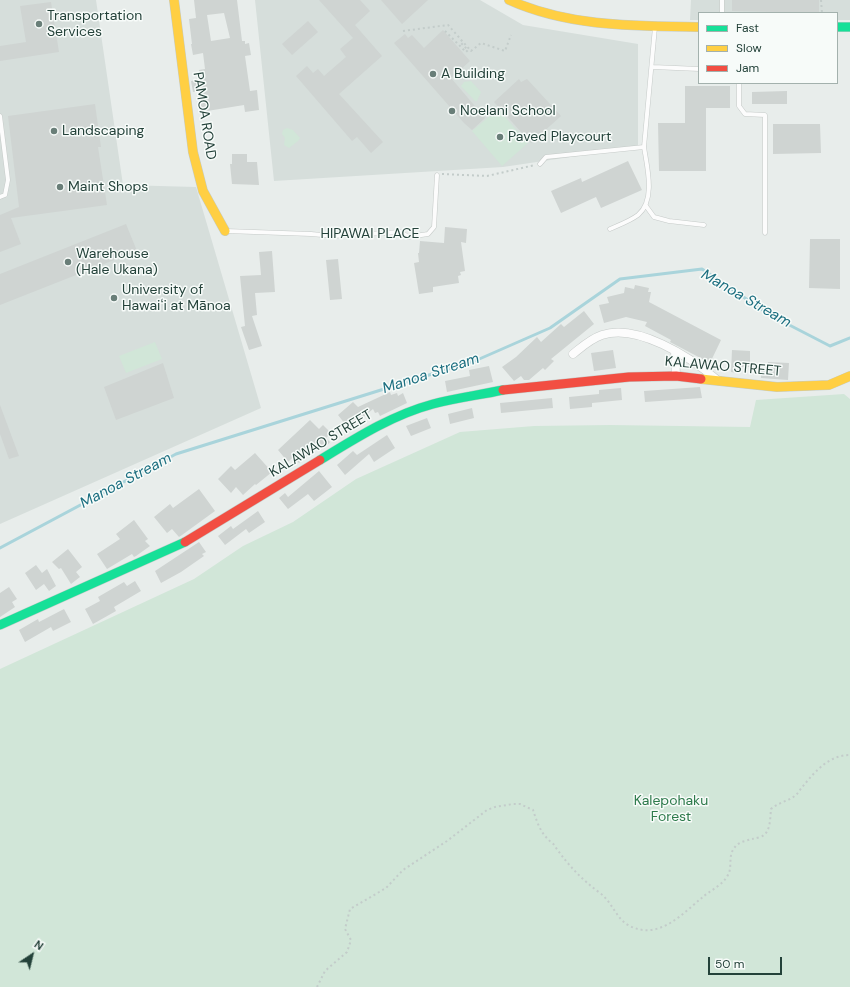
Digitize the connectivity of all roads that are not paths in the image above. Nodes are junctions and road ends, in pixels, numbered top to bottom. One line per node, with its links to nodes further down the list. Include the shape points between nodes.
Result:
1 (174, 0): 20 (street, PAMOA ROAD, via 193,152 203,191)
2 (509, 0): 5 (street, via 546,14 582,21)
3 (722, 0): 4 (lane)
4 (722, 12)
5 (655, 26): 6 (street); 9 (lane)
6 (698, 27)
7 (838, 27): 8 (street)
8 (850, 27)
9 (653, 67): 10 (lane); 13 (lane)
10 (698, 69)
11 (739, 84): 21 (lane, via 739,106 745,114 765,114)
12 (0, 116): 16 (lane, via 8,180 5,195)
13 (644, 147): 14 (lane, via 546,156); 17 (lane, via 648,194)
14 (540, 164)
15 (437, 175): 20 (lane, HIPAWAI PLACE, via 434,227 428,234 408,237 401,232 333,236)
16 (0, 197)
17 (646, 206): 18 (lane, via 654,217 669,222); 19 (lane, via 637,216)
18 (704, 225)
19 (610, 230)
20 (225, 231)
21 (766, 233)
22 (675, 351): 23 (street, via 631,334 617,332 590,340); 24 (street); 26 (street)
23 (573, 354)
24 (676, 376): 26 (street, KALAWAO STREET); 27 (street, KALAWAO STREET, via 629,377 514,388 433,404 395,418 359,436 187,541)
25 (850, 376): 26 (street, KALAWAO STREET, via 829,385 777,387)
26 (716, 379)
27 (0, 625)

